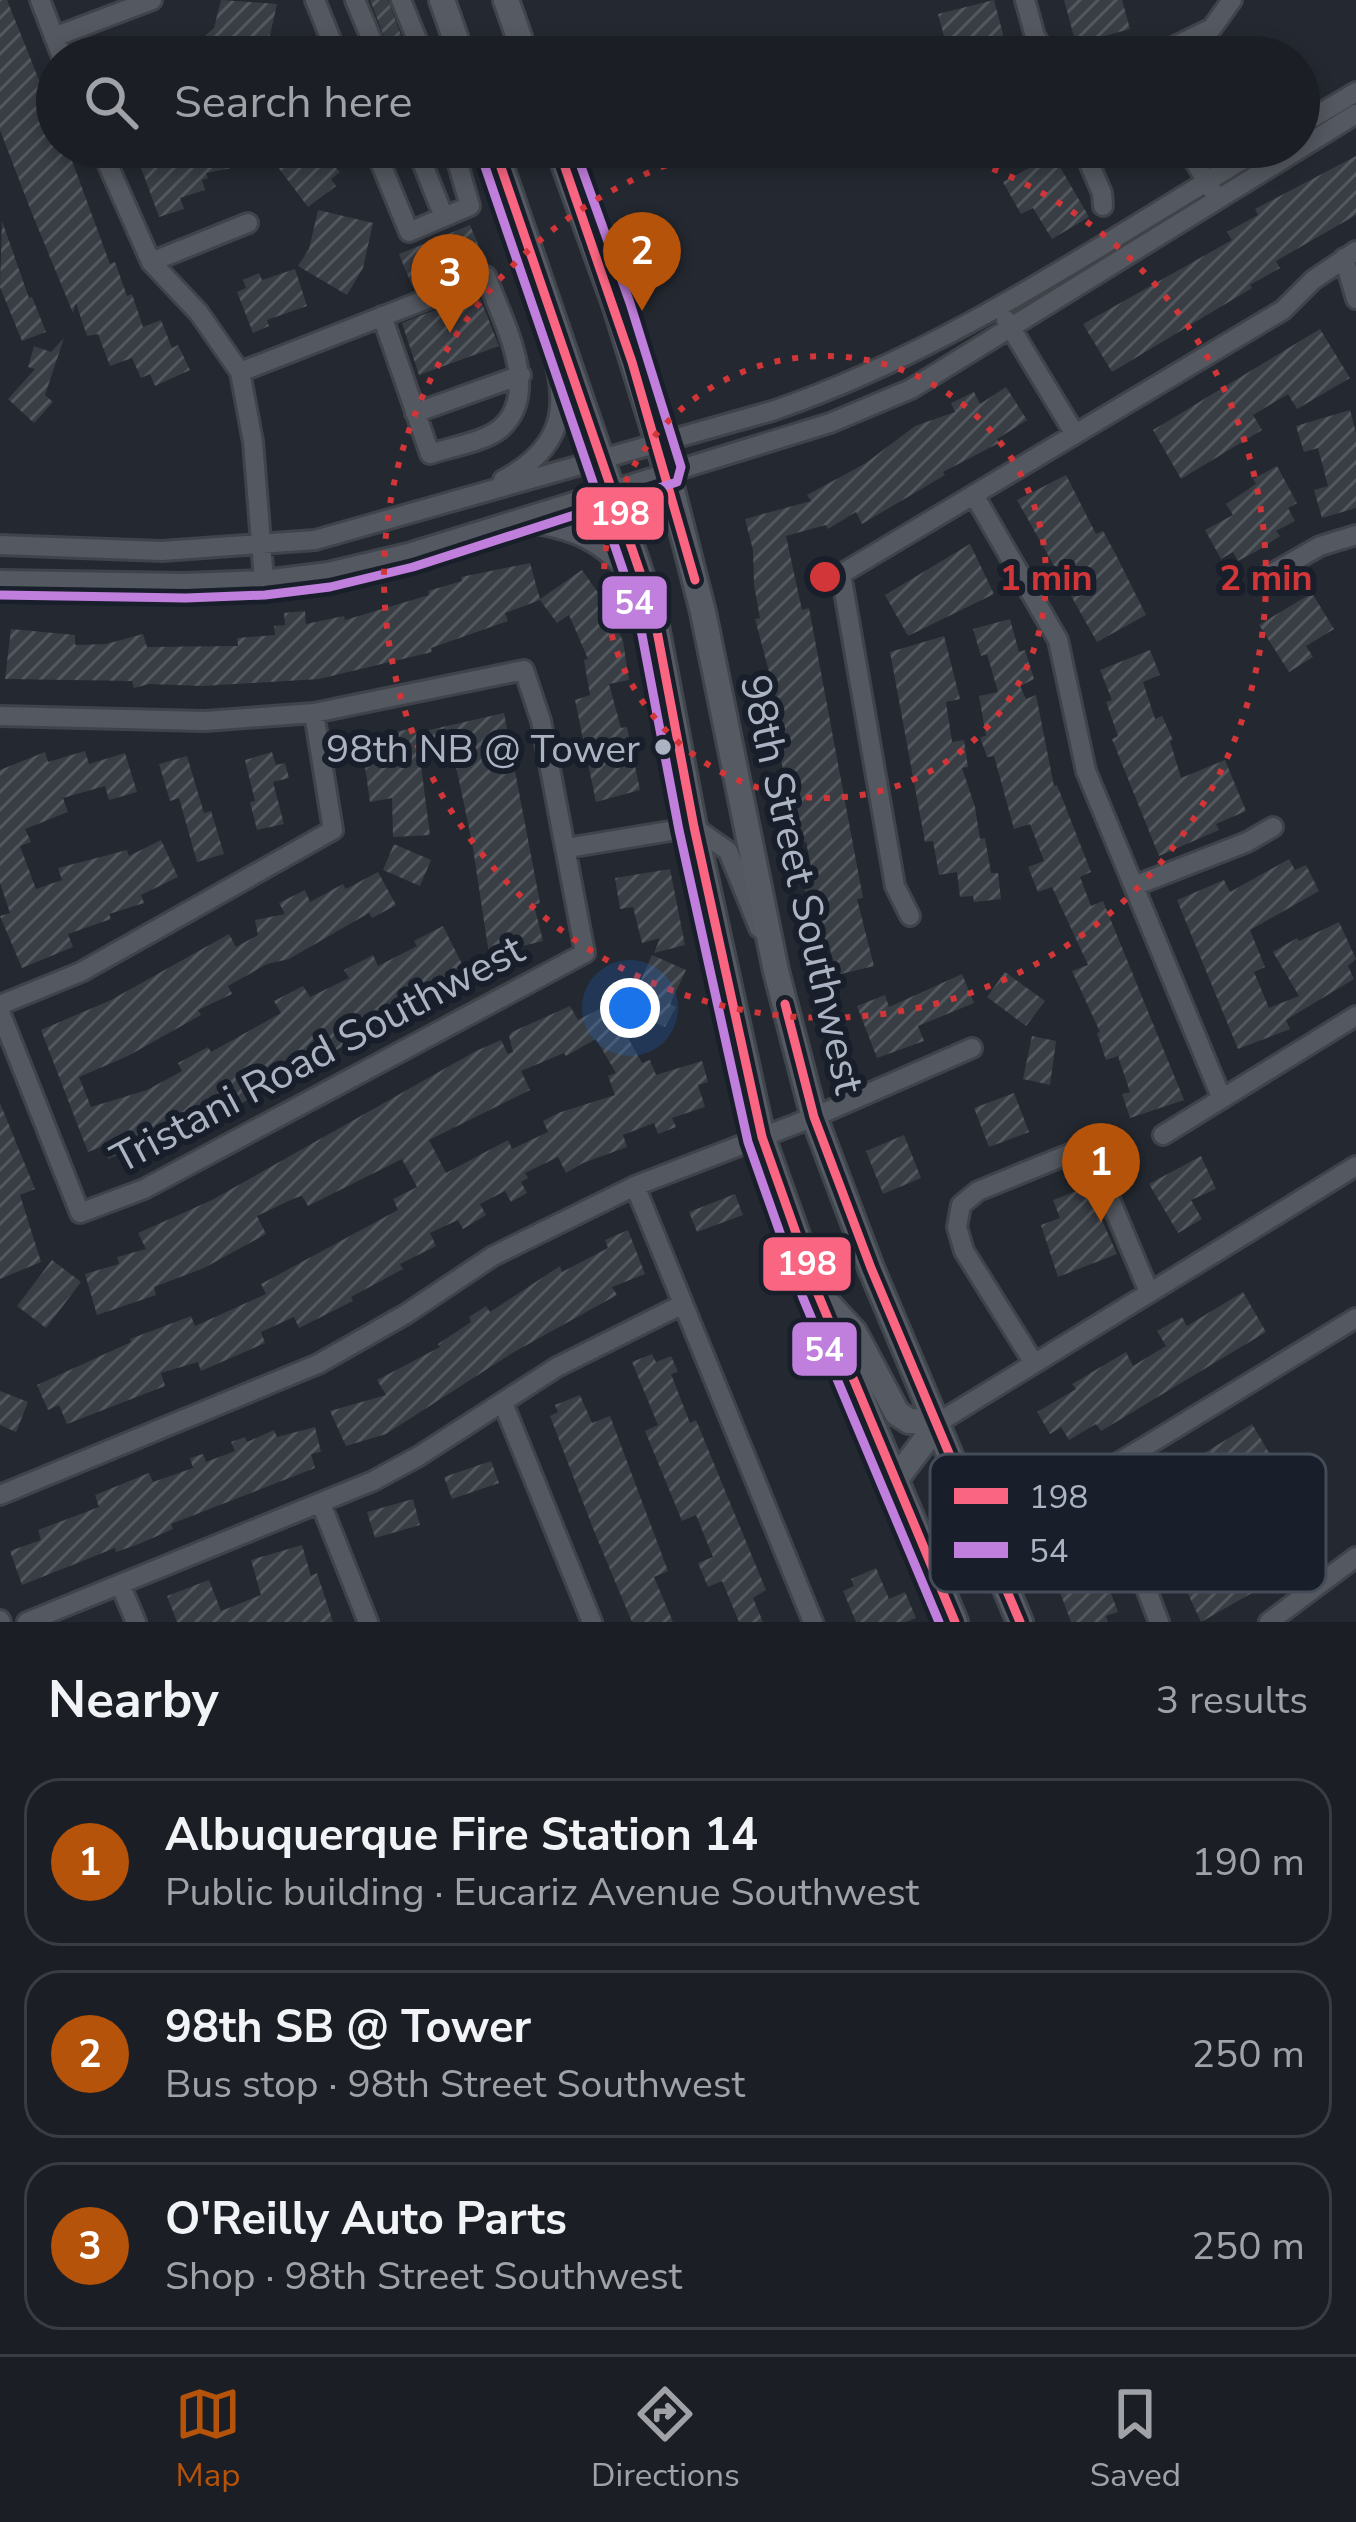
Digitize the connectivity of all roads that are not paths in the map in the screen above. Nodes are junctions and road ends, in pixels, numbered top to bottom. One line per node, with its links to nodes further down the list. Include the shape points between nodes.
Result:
1 (40, 0): 10 (street)
2 (152, 0): 11 (street)
3 (314, 0): 12 (street)
4 (356, 0): 13 (street)
5 (401, 0): 14 (street)
6 (442, 0): 15 (main road)
7 (506, 0): 16 (main road)
8 (1025, 0): 17 (street)
9 (1232, 0): 18 (street)
10 (54, 36)
11 (57, 36)
12 (329, 36)
13 (371, 36)
14 (416, 36)
15 (455, 36)
16 (519, 36)
17 (1035, 36)
18 (1196, 36)
19 (1356, 92): 20 (street)
20 (1320, 113)
21 (1356, 114): 22 (street)
22 (1320, 136)
23 (109, 168): 40 (street)
24 (383, 168): 37 (street, via 409,232)
25 (424, 168): 37 (street)
26 (459, 168): 37 (street, via 470,206)
27 (501, 168): 34 (main road, 98th Street Southwest)
28 (566, 168): 49 (main road, 98th Street Southwest)
29 (1091, 168): 36 (street)
30 (1198, 168): 33 (street)
31 (1229, 168): 33 (street)
32 (1268, 168): 35 (street)
33 (1206, 182): 35 (street); 42 (street)
34 (508, 188): 50 (main road, 98th Street Southwest); 54 (street, via 513,239 557,367 558,414 544,452)
35 (1218, 199): 44 (street)
36 (1103, 206)
37 (444, 217)
38 (248, 223): 40 (street)
39 (1350, 255): 41 (street); 48 (street, via 1282,310)
40 (151, 262): 45 (street)
41 (1356, 299)
42 (998, 307): 44 (street); 49 (street, via 845,386)
43 (382, 316): 45 (street); 46 (street, via 486,276); 47 (street)
44 (1012, 329): 48 (street); 51 (street, via 874,408)
45 (240, 372): 57 (street)
46 (521, 375): 47 (street); 47 (street, via 514,410 499,430 430,454)
47 (416, 412)
48 (1075, 434): 53 (street)
49 (658, 444): 50 (street); 51 (main road, 98th Street Southwest)
50 (603, 459): 52 (main road, 98th Street Southwest); 54 (street)
51 (667, 471): 52 (street); 70 (main road, 98th Street Southwest)
52 (614, 488): 55 (street); 62 (main road, 98th Street Southwest)
53 (974, 496): 68 (street, via 1058,640 1080,752); 69 (street, via 841,574 895,886)
54 (461, 501): 57 (street, via 315,540)
55 (510, 520): 60 (street, via 408,553); 62 (street, via 590,538)
56 (1356, 536): 61 (street, via 1320,546)
57 (261, 544): 58 (street, via 162,551); 60 (street)
58 (0, 545)
59 (0, 580): 60 (street)
60 (264, 580)
61 (1259, 581)
62 (647, 591): 65 (main road, 98th Street Southwest)
63 (314, 713): 64 (street, via 206,721); 67 (street, via 524,670); 71 (street, via 333,830 81,972)
64 (0, 716)
65 (694, 826): 67 (street); 70 (street, via 728,850); 77 (main road, 98th Street Southwest)
66 (1273, 827): 68 (street)
67 (567, 848): 71 (street, Tristani Road Southwest, via 585,953 144,1190 80,1213)
68 (1134, 886): 74 (street)
69 (910, 916)
70 (776, 971): 75 (main road, 98th Street Southwest)
71 (0, 1008)
72 (1356, 1016): 74 (street)
73 (972, 1048): 75 (street)
74 (1222, 1099): 76 (street)
75 (814, 1117): 77 (street); 86 (main road, 98th Street Southwest)
76 (1163, 1135)
77 (762, 1137): 79 (street); 80 (main road, 98th Street Southwest)
78 (1356, 1166): 81 (street)
79 (635, 1186): 82 (street); 90 (street, via 493,1256 318,1364)
80 (817, 1292): 86 (main road, via 854,1332 897,1413); 89 (main road, 98th Street Southwest)
81 (1149, 1292): 84 (street); 84 (street, via 1090,1152 978,1191 961,1205 964,1251)
82 (683, 1304): 85 (street, via 556,1366); 104 (street)
83 (1356, 1318): 88 (street)
84 (1034, 1364): 86 (street)
85 (503, 1403): 91 (street); 103 (street)
86 (939, 1421): 87 (main road, 98th Street Southwest); 89 (main road)
87 (952, 1454)
88 (1133, 1454)
89 (896, 1479): 93 (main road, 98th Street Southwest)
90 (0, 1495)
91 (322, 1504): 95 (street); 102 (street)
92 (1356, 1557): 94 (street)
93 (930, 1561)
94 (1326, 1580)
95 (120, 1584): 100 (street); 101 (street)
96 (943, 1592): 105 (main road, 98th Street Southwest)
97 (1008, 1592): 106 (main road, 98th Street Southwest)
98 (1148, 1592): 107 (street)
99 (1310, 1592): 108 (street)
100 (27, 1622)
101 (136, 1622)
102 (368, 1622)
103 (592, 1622)
104 (813, 1622)
105 (955, 1622)
106 (1020, 1622)
107 (1159, 1622)
108 (1270, 1622)

